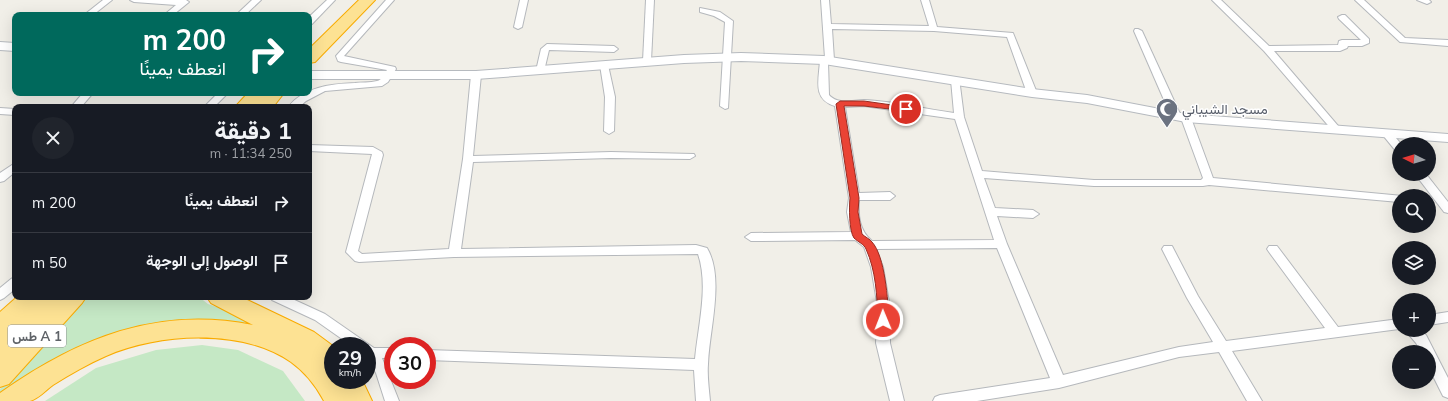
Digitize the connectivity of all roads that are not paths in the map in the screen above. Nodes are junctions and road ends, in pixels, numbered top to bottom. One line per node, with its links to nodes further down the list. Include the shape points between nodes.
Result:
1 (108, 0): 16 (street)
2 (134, 0): 14 (street)
3 (257, 0): 18 (street)
4 (331, 0): 20 (street)
5 (350, 0): 25 (highway)
6 (368, 0): 31 (highway)
7 (390, 0): 39 (street, via 340,56 344,60 390,68 392,69)
8 (524, 0): 22 (street)
9 (650, 0): 34 (street)
10 (825, 0): 21 (street)
11 (925, 0): 23 (street)
12 (1216, 0): 29 (street)
13 (1359, 0): 26 (street, via 1403,40)
14 (185, 2): 17 (street)
15 (703, 10): 32 (street, via 729,21)
16 (92, 12)
17 (172, 12)
18 (243, 12)
19 (1342, 17): 29 (street, via 1366,40 1362,43 1342,43 1344,46 1340,48)
20 (312, 19)
21 (826, 26): 23 (street); 33 (street)
22 (518, 27)
23 (934, 29): 42 (street, via 1010,35)
24 (1138, 31): 60 (street)
25 (312, 39)
26 (1448, 43)
27 (0, 46): 28 (street)
28 (12, 48)
29 (1266, 49): 61 (street)
30 (614, 50): 36 (street, via 547,47)
31 (312, 55)
32 (727, 57): 33 (street); 34 (street); 56 (street)
33 (827, 60): 40 (street); 55 (street, via 824,95 831,102)
34 (647, 62): 35 (street)
35 (604, 65): 36 (street); 62 (street, via 610,97)
36 (540, 71): 38 (street)
37 (312, 75): 39 (street)
38 (476, 75): 39 (street); 68 (street)
39 (389, 76): 41 (street, via 379,84)
40 (956, 80): 42 (street); 59 (street)
41 (312, 92)
42 (1032, 93): 60 (street, via 1087,99)
43 (85, 96): 49 (street)
44 (220, 96): 50 (street)
45 (255, 96): 51 (highway)
46 (271, 96): 52 (highway)
47 (272, 96): 53 (highway)
48 (306, 96): 54 (street)
49 (79, 104)
50 (212, 104)
51 (247, 104)
52 (263, 104)
53 (265, 104)
54 (296, 104)
55 (840, 104): 59 (street, via 864,104); 76 (street)
56 (725, 106)
57 (0, 111): 58 (street)
58 (12, 112)
59 (959, 117): 70 (street)
60 (1181, 117): 61 (street); 72 (street, via 1208,178)
61 (1336, 129): 63 (street)
62 (609, 131)
63 (1387, 134): 64 (street); 65 (street)
64 (1448, 138)
65 (1392, 140)
66 (312, 148): 87 (street, via 378,152 352,252 354,256 358,258)
67 (690, 156): 68 (street, via 611,155)
68 (468, 159): 87 (street)
69 (12, 169): 71 (street)
70 (978, 174): 72 (street, via 1094,184); 79 (street)
71 (0, 179)
72 (1207, 181): 75 (street)
73 (1426, 181): 78 (street)
74 (890, 196): 76 (street)
75 (1392, 197)
76 (854, 198): 81 (street, via 853,212)
77 (1436, 203): 78 (street)
78 (1446, 205)
79 (991, 214): 80 (street); 83 (street)
80 (1033, 214)
81 (858, 236): 82 (street); 84 (street)
82 (751, 237)
83 (1000, 244): 84 (street); 109 (street)
84 (869, 245): 117 (street, via 877,267 884,308 883,343)
85 (1168, 249): 101 (street)
86 (1273, 249): 99 (street)
87 (454, 253): 106 (street, via 696,249 703,251 709,273)
88 (12, 285): 89 (street)
89 (0, 295)
90 (30, 300): 98 (highway)
91 (51, 300): 102 (highway, طس A 1)
92 (71, 300): 108 (highway, طس A 1)
93 (226, 300): 103 (highway, via 306,339)
94 (283, 300): 100 (street, via 320,317)
95 (1448, 317): 96 (street)
96 (1436, 319)
97 (1392, 325): 99 (street)
98 (0, 326)
99 (1335, 332): 101 (street)
100 (349, 337)
101 (1222, 346): 109 (street, via 1179,352); 119 (street)
102 (0, 351)
103 (324, 353)
104 (436, 355): 106 (street)
105 (376, 365): 115 (street)
106 (701, 365): 116 (street)
107 (1436, 369): 111 (street)
108 (0, 376)
109 (1059, 382): 118 (street)
110 (353, 389): 114 (highway)
111 (1448, 392)
112 (10, 401): 113 (highway, via 36,382 78,358 129,338 170,329 206,328 266,338 293,350 313,365 332,388)
113 (338, 401)
114 (358, 401)
115 (392, 401)
116 (703, 401)
117 (897, 401)
118 (940, 401)
119 (1255, 401)

